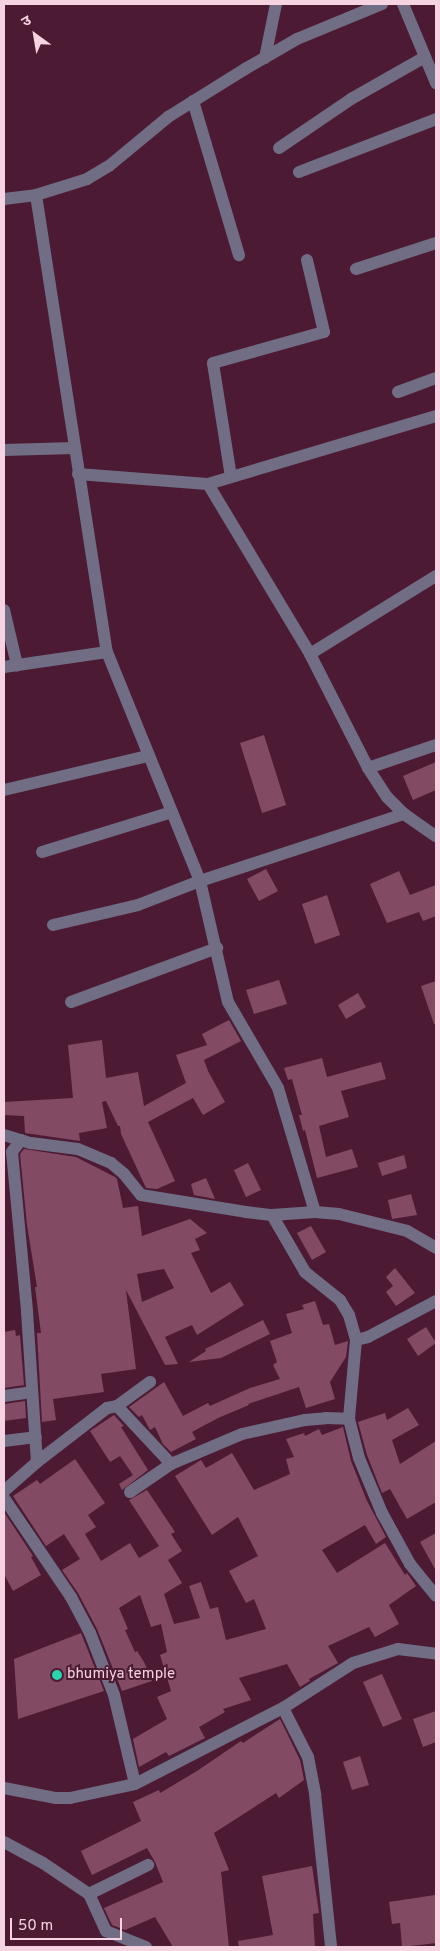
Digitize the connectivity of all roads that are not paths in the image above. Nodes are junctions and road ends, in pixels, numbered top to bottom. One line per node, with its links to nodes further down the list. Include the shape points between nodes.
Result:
1 (276, 4): 5 (street)
2 (382, 4): 5 (street, via 297,39)
3 (403, 4): 4 (street)
4 (424, 57): 6 (street); 9 (street, via 351,99)
5 (265, 58): 7 (street)
6 (436, 83)
7 (193, 101): 11 (street, via 168,117 109,166 87,179); 14 (street)
8 (436, 118): 10 (street)
9 (279, 148)
10 (299, 172)
11 (36, 195): 12 (street); 20 (street)
12 (4, 199)
13 (436, 243): 16 (street)
14 (239, 255)
15 (307, 260): 23 (street, via 324,332 213,363)
16 (356, 269)
17 (436, 378): 18 (street)
18 (398, 392)
19 (436, 416): 23 (street)
20 (74, 448): 21 (street); 22 (street)
21 (4, 450)
22 (78, 474): 24 (street); 27 (street)
23 (231, 477): 24 (street)
24 (208, 484): 28 (street)
25 (436, 576): 28 (street)
26 (4, 610): 29 (street)
27 (107, 652): 29 (street); 32 (street)
28 (310, 654): 33 (street)
29 (17, 665): 30 (street)
30 (4, 667)
31 (436, 745): 33 (street)
32 (148, 756): 34 (street); 35 (street)
33 (368, 768): 36 (street, via 387,797)
34 (4, 790)
35 (172, 812): 38 (street); 39 (street)
36 (404, 814): 37 (street); 39 (street)
37 (436, 836)
38 (42, 852)
39 (200, 881): 40 (street, via 138,905); 41 (street)
40 (54, 925)
41 (217, 948): 42 (street); 46 (street, via 228,1002 278,1088)
42 (71, 1002)
43 (4, 1135): 44 (street)
44 (21, 1140): 45 (street, via 12,1152); 47 (street, via 78,1149 111,1162 141,1194)
45 (9, 1180): 52 (street, via 27,1312)
46 (315, 1212): 47 (street); 48 (street, via 338,1214 407,1231)
47 (272, 1215): 50 (street, via 305,1272 340,1300 350,1315)
48 (436, 1248)
49 (436, 1301): 50 (street, via 368,1337)
50 (356, 1340): 55 (street)
51 (150, 1382): 54 (street)
52 (32, 1392): 53 (street); 56 (street)
53 (4, 1396)
54 (117, 1406): 58 (street, via 107,1408); 59 (street)
55 (349, 1418): 59 (street, via 326,1418 242,1434); 63 (street, via 359,1458 382,1514 410,1564)
56 (36, 1437): 57 (street); 58 (street)
57 (4, 1441)
58 (37, 1462): 60 (street)
59 (171, 1464): 61 (street)
60 (4, 1491)
61 (130, 1492)
62 (4, 1498): 66 (street, via 90,1633 114,1695)
63 (436, 1596)
64 (436, 1654): 65 (street, via 398,1649 353,1664)
65 (283, 1708): 66 (street); 72 (street, via 308,1757 315,1794)
66 (135, 1784): 67 (street, via 70,1798)
67 (4, 1788)
68 (4, 1842): 70 (street)
69 (148, 1866): 70 (street)
70 (89, 1894): 71 (street, via 106,1931)
71 (146, 1947)
72 (331, 1947)

